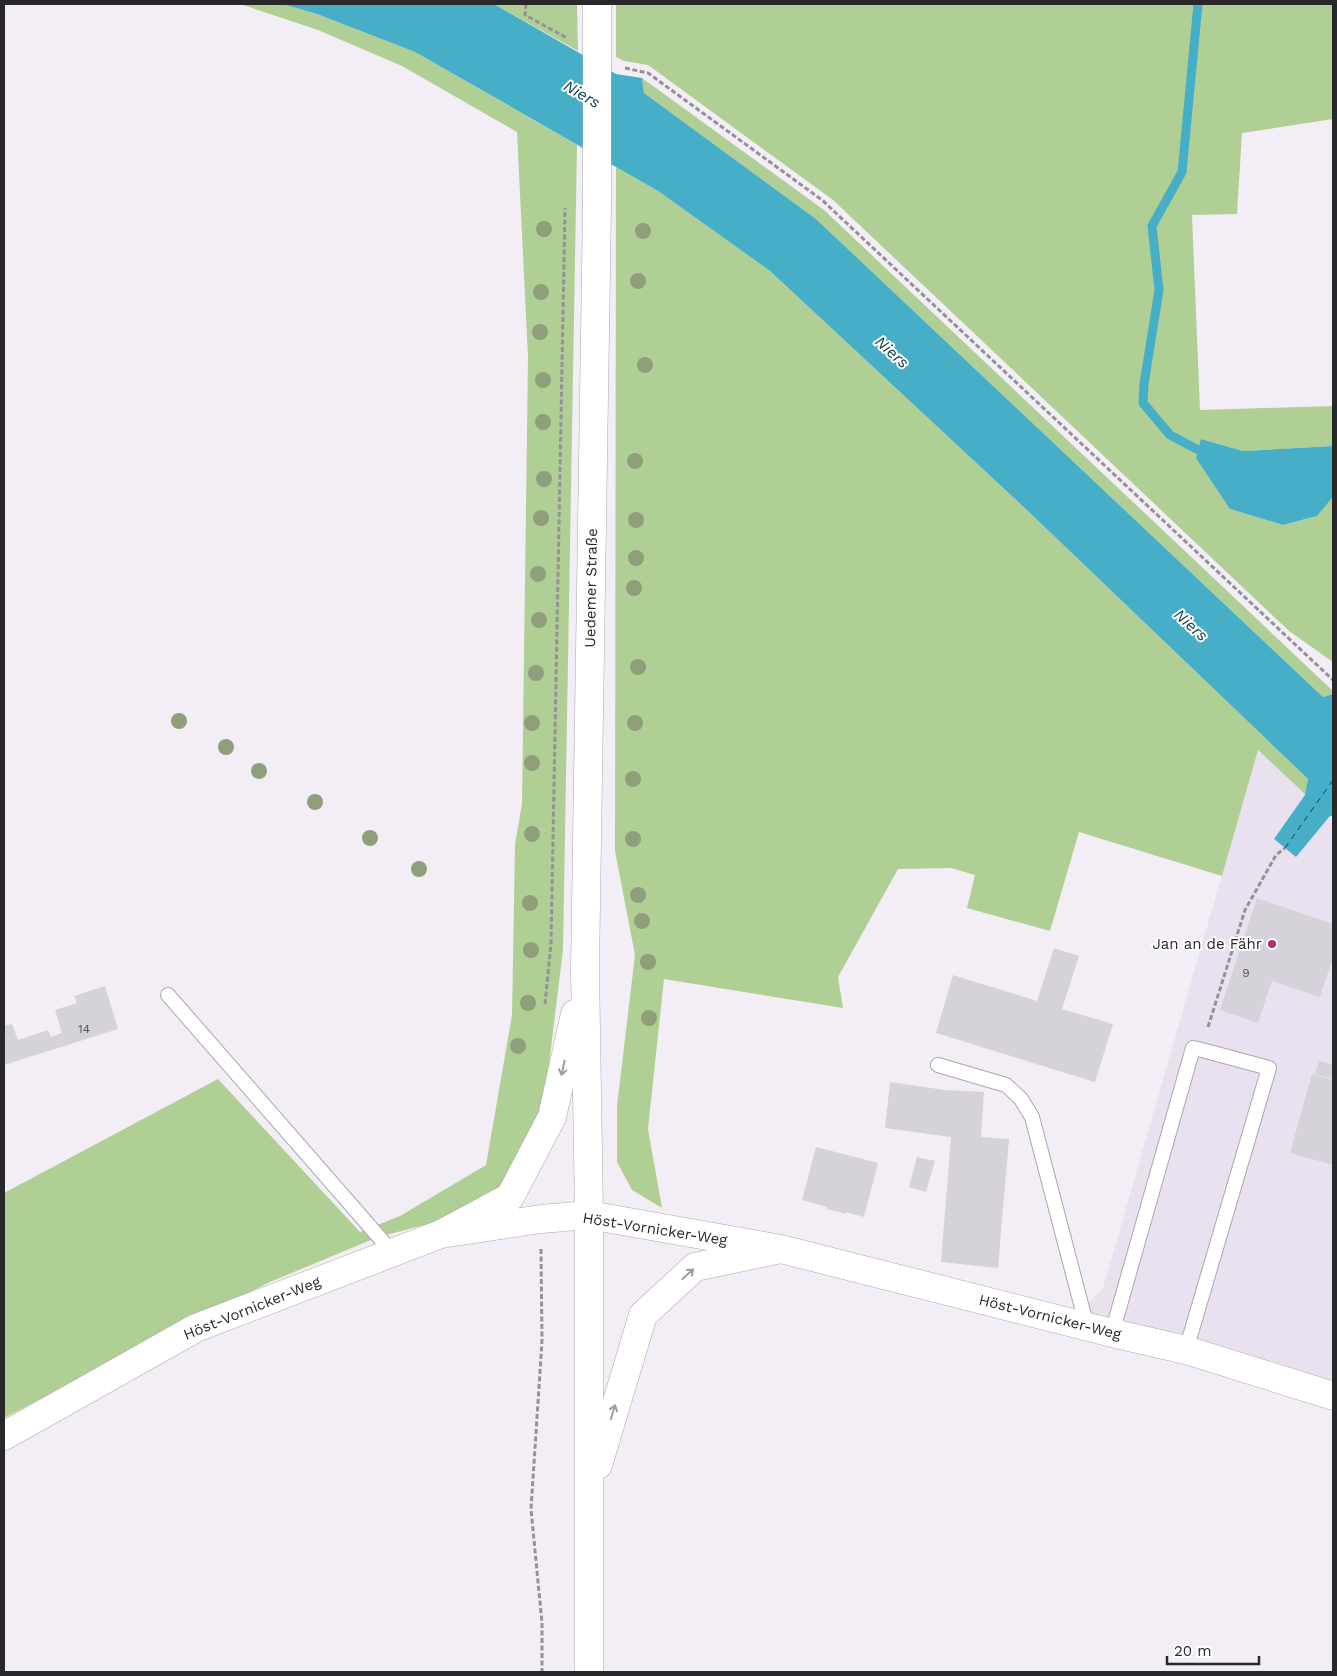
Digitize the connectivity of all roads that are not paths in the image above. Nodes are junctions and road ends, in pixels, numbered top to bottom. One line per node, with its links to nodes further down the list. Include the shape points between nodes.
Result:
1 (597, 4): 2 (main road, Uedemer Straße, bridge, via 597,207)
2 (585, 969): 5 (main road); 6 (main road, one-way to 6, via 552,1117 510,1197)
3 (168, 996): 8 (lane)
4 (938, 1065): 9 (lane, via 1006,1085 1021,1099 1032,1117)
5 (588, 1215): 6 (main road, Höst-Vornicker-Weg); 7 (main road, Höst-Vornicker-Weg); 13 (main road)
6 (440, 1234): 8 (main road, Höst-Vornicker-Weg)
7 (781, 1249): 9 (main road, Höst-Vornicker-Weg); 13 (main road, one-way to 7, via 643,1315 695,1267)
8 (393, 1253): 12 (main road, Höst-Vornicker-Weg, via 196,1328)
9 (1099, 1330): 10 (main road, Höst-Vornicker-Weg); 10 (lane, via 1193,1048 1202,1050 1269,1068)
10 (1186, 1350): 11 (main road, Höst-Vornicker-Weg)
11 (1333, 1396)
12 (4, 1436)
13 (589, 1493): 14 (main road)
14 (589, 1672)

